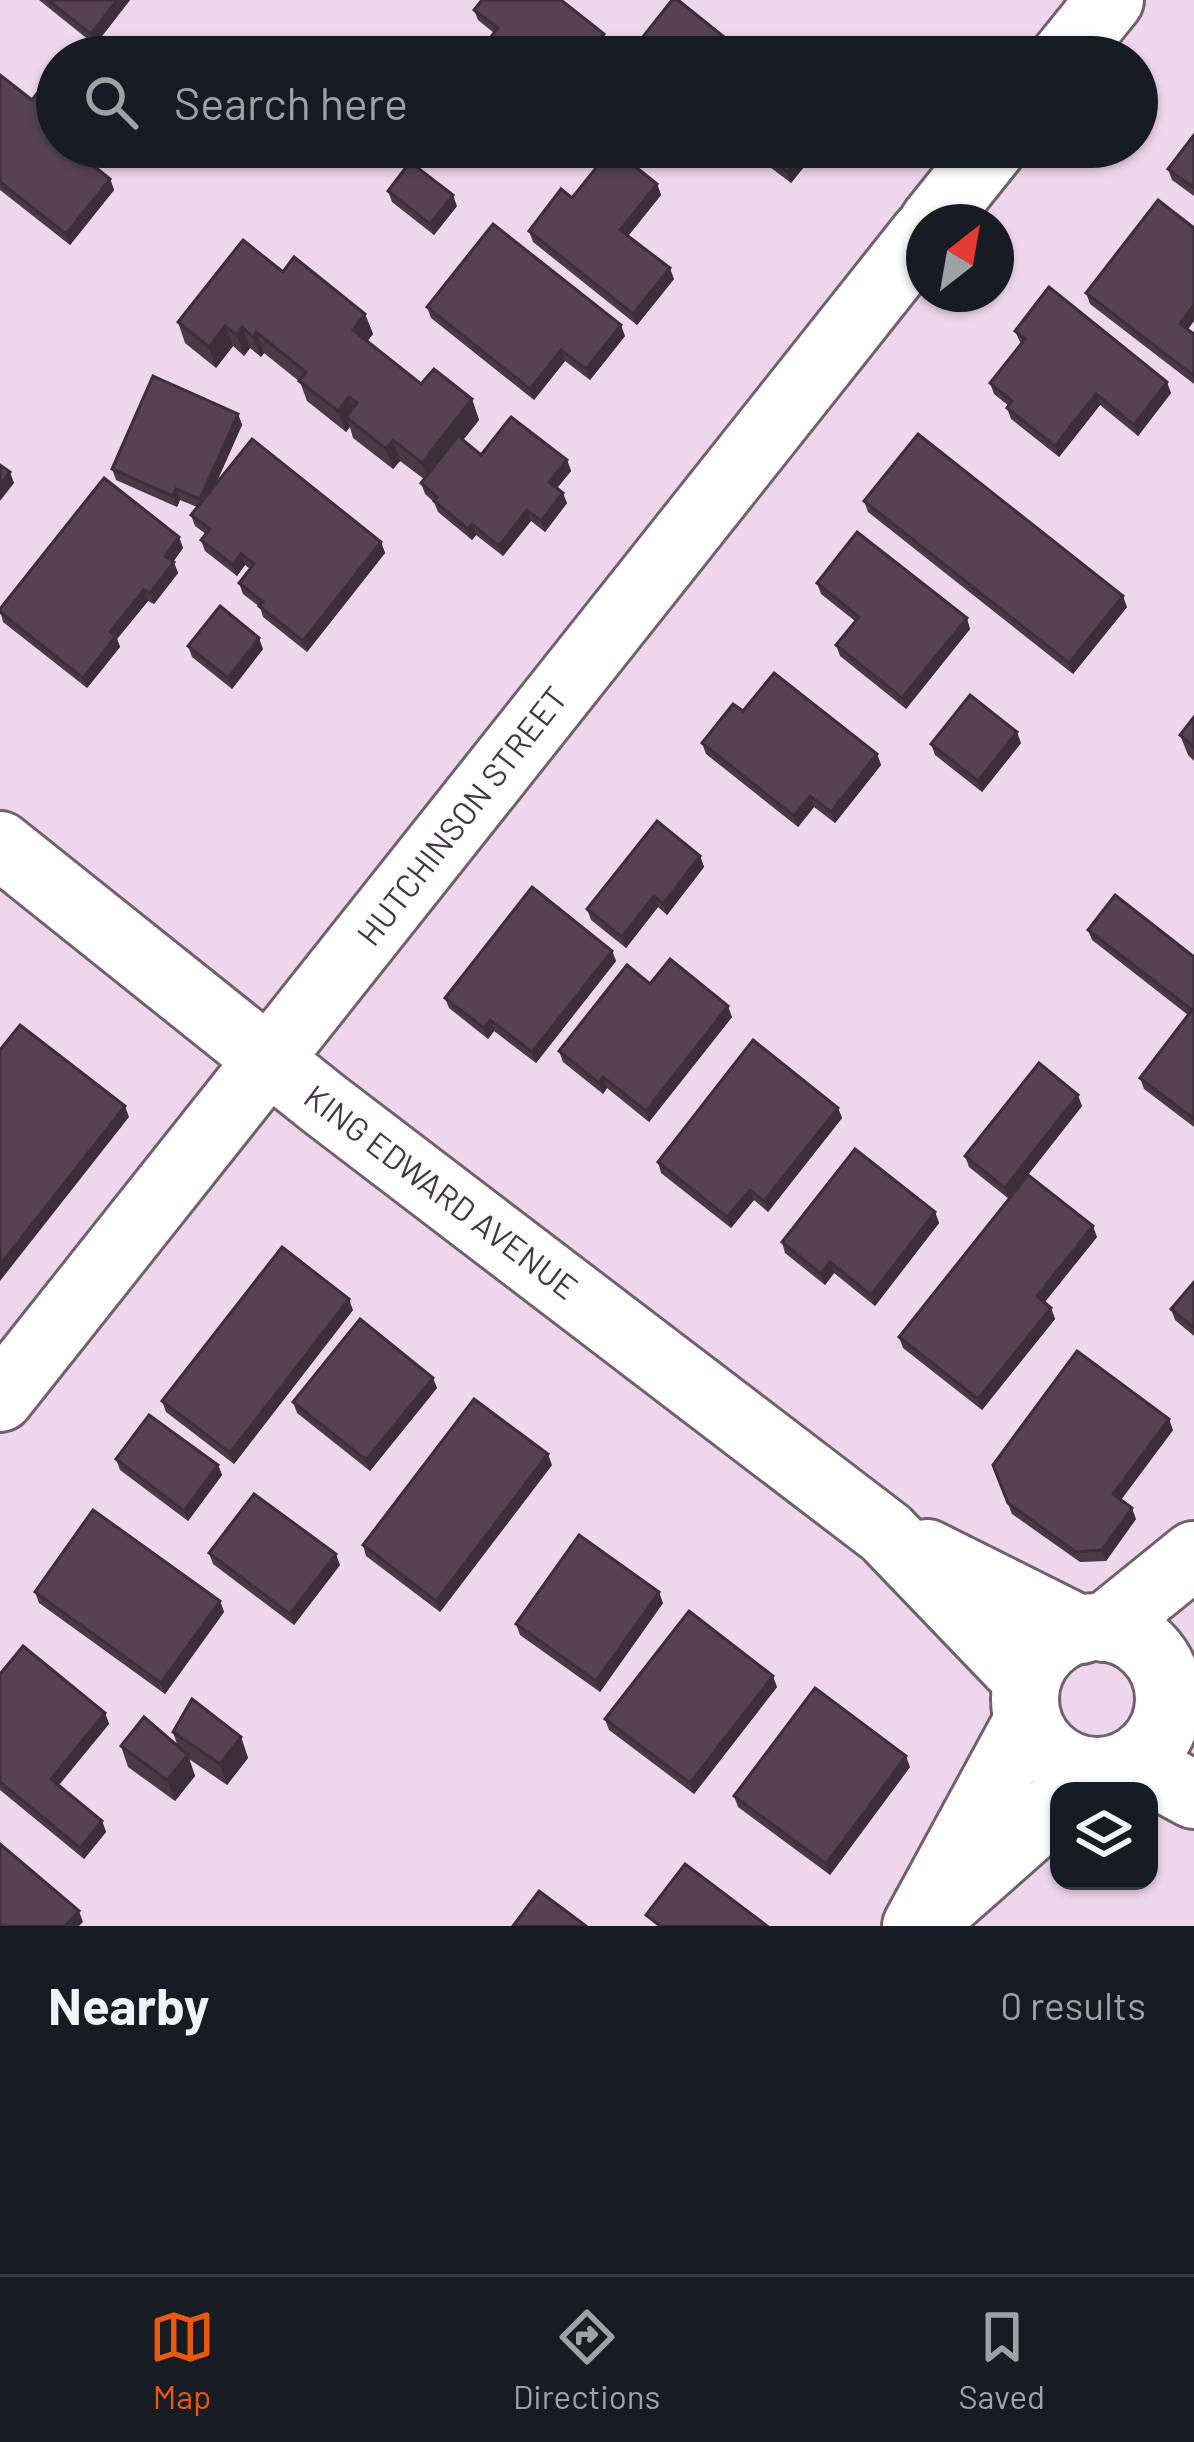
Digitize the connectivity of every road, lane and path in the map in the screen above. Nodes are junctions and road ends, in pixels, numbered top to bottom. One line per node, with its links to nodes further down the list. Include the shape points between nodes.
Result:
1 (1110, 0): 2 (street)
2 (1081, 36)
3 (976, 168): 4 (street)
4 (947, 204)
5 (906, 257): 7 (street, HUTCHINSON STREET)
6 (0, 845): 7 (street, KING EDWARD AVENUE)
7 (268, 1060): 8 (street, HUTCHINSON STREET); 9 (street, KING EDWARD AVENUE)
8 (0, 1398)
9 (886, 1533): 12 (street, KING EDWARD AVENUE); 13 (street, KING EDWARD AVENUE)
10 (1194, 1555): 12 (street)
11 (1194, 1618): 14 (street)
12 (1092, 1629): 13 (street, via 1047,1646); 14 (street, via 1142,1644)
13 (1028, 1700): 14 (street, via 1037,1741 1073,1767); 16 (street)
14 (1127, 1751): 15 (street); 16 (street)
15 (1194, 1795)
16 (918, 1926)

